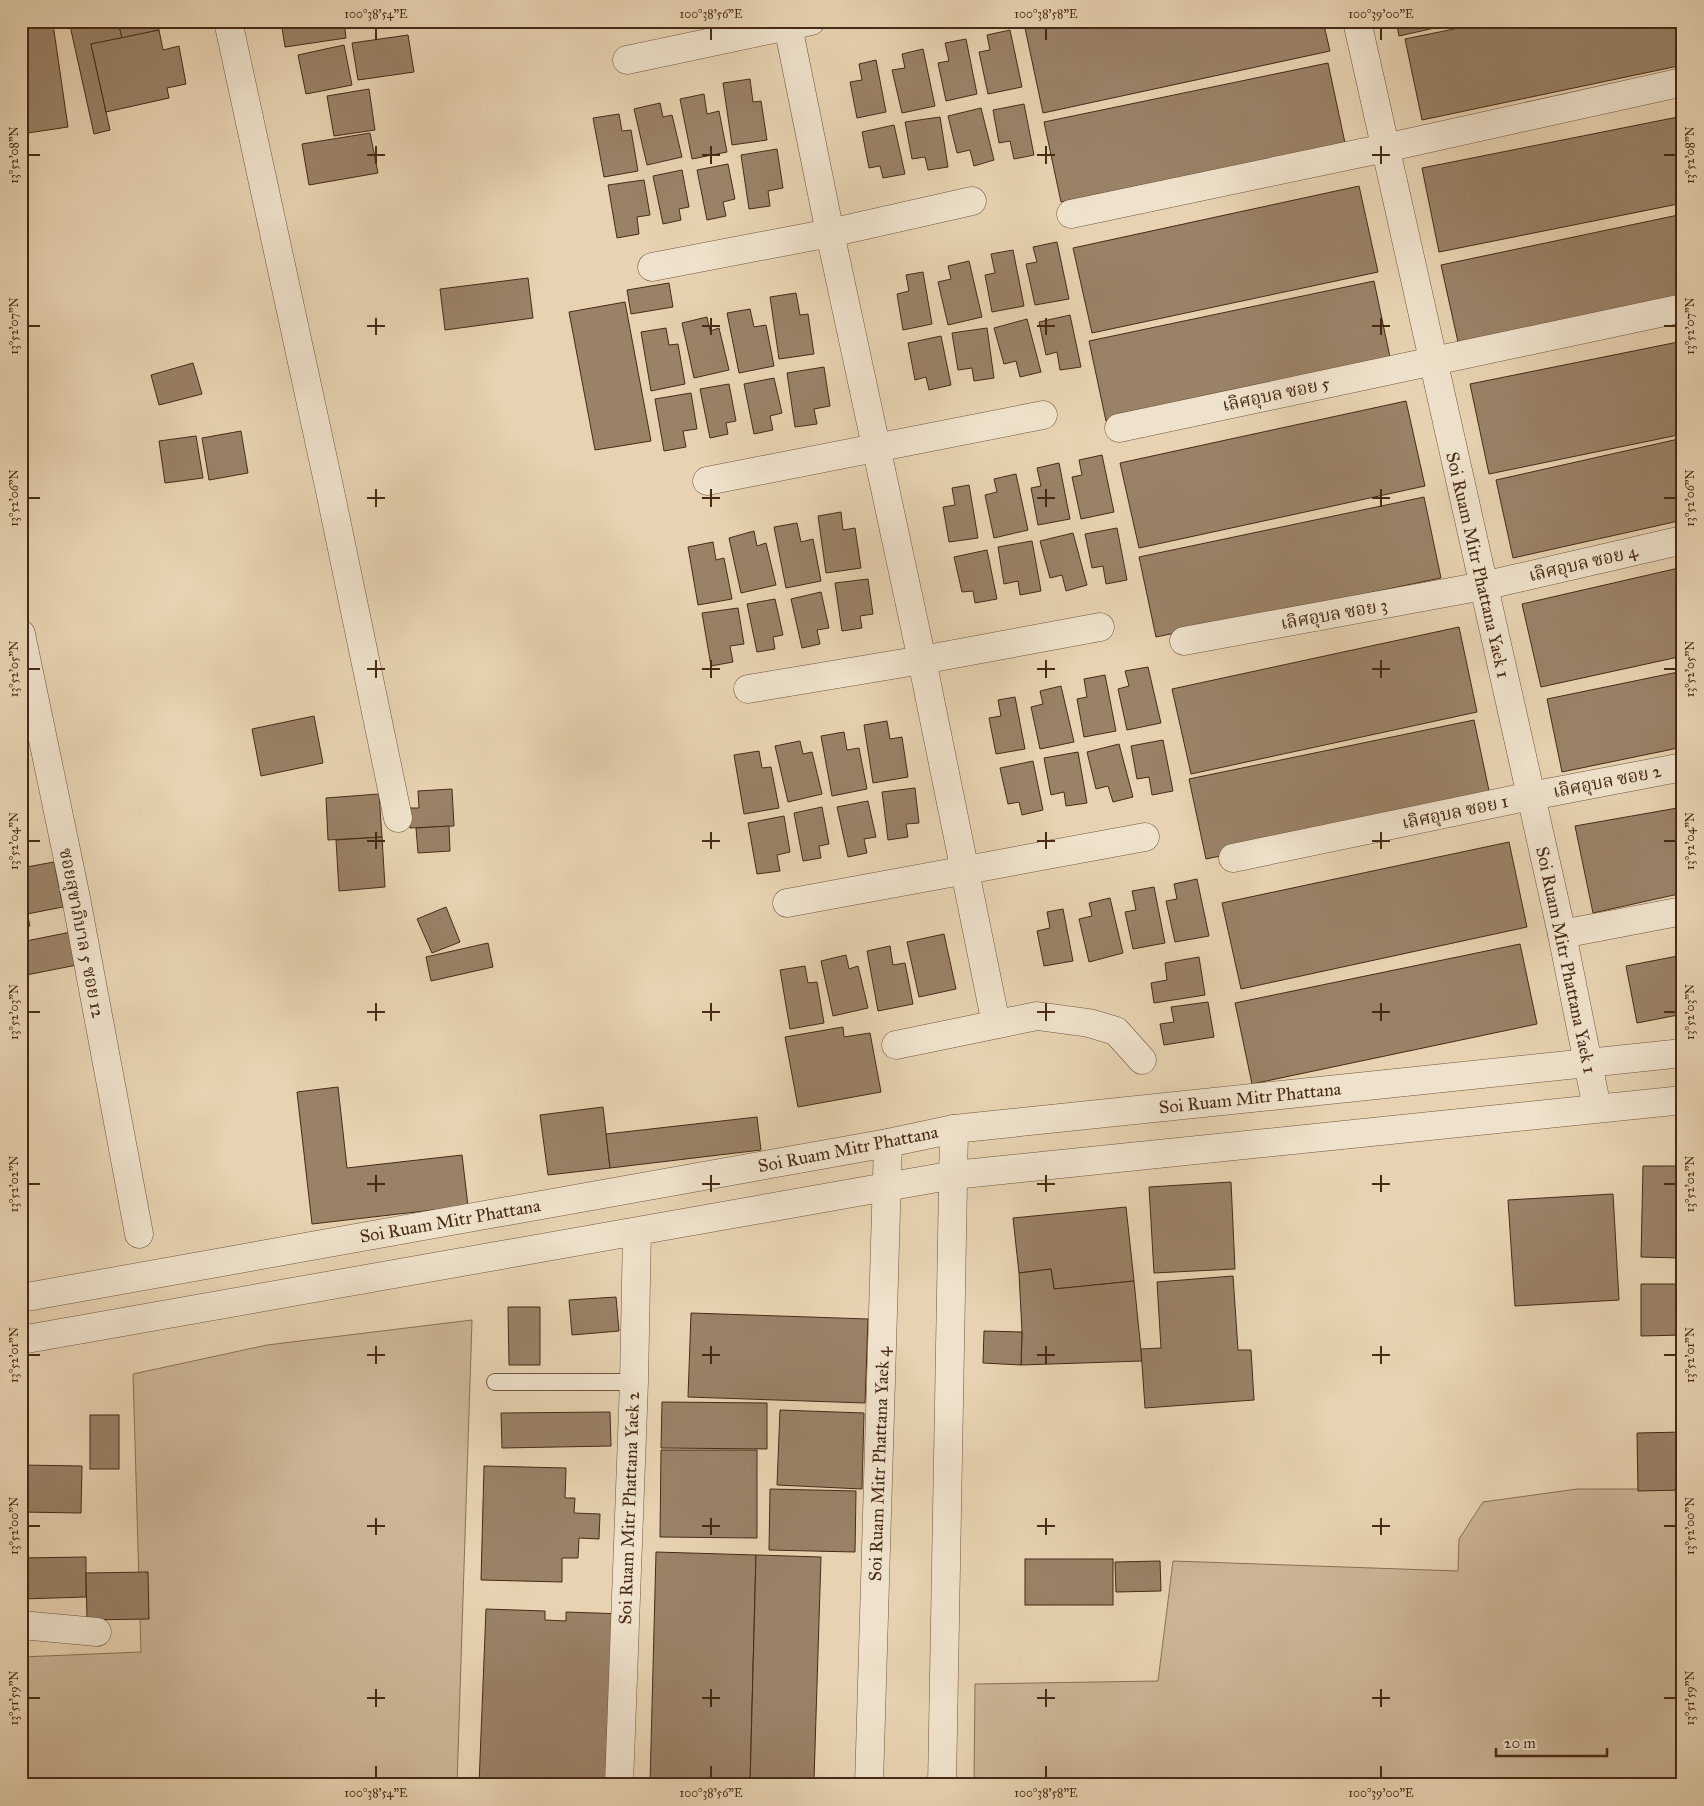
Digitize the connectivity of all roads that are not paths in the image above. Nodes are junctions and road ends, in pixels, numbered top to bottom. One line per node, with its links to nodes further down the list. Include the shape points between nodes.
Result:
1 (228, 21): 26 (street)
2 (1356, 21): 6 (street, Soi Ruam Mitr Phattana Yaek 1)
3 (795, 23): 4 (street); 9 (street)
4 (627, 60)
5 (1683, 82): 6 (street)
6 (1385, 148): 8 (street); 12 (street, Soi Ruam Mitr Phattana Yaek 1)
7 (972, 201): 9 (street)
8 (1071, 214)
9 (830, 233): 10 (street); 15 (street)
10 (652, 267)
11 (1683, 308): 12 (street, เลิศอุบล ซอย 5)
12 (1432, 361): 14 (street, เลิศอุบล ซอย 5); 18 (street, Soi Ruam Mitr Phattana Yaek 1)
13 (1043, 415): 15 (street)
14 (1119, 428)
15 (876, 449): 16 (street); 22 (street)
16 (708, 481)
17 (1683, 540): 18 (street, เลิศอุบล ซอย 4)
18 (1484, 586): 21 (street, เลิศอุบล ซอย 3); 25 (street, Soi Ruam Mitr Phattana Yaek 1)
19 (1100, 627): 22 (street)
20 (21, 634): 45 (street, ซอยสุขาภิบาล 5 ซอย 12, via 75,893)
21 (1184, 641)
22 (922, 660): 23 (street); 29 (street)
23 (748, 689)
24 (1683, 767): 25 (street, เลิศอุบล ซอย 2)
25 (1530, 796): 28 (street, เลิศอุบล ซอย 1); 32 (street, Soi Ruam Mitr Phattana Yaek 1)
26 (398, 818)
27 (1145, 838): 29 (street)
28 (1233, 858)
29 (964, 870): 30 (street); 33 (street)
30 (787, 903)
31 (1683, 911): 32 (street)
32 (1562, 934): 37 (street, Soi Ruam Mitr Phattana Yaek 1)
33 (996, 1024): 34 (street); 36 (street, via 1037,1016 1089,1023 1116,1031)
34 (896, 1046)
35 (1683, 1053): 37 (street, Soi Ruam Mitr Phattana)
36 (1142, 1060)
37 (1588, 1063): 39 (street, Soi Ruam Mitr Phattana Yaek 1); 40 (street, Soi Ruam Mitr Phattana)
38 (1683, 1100): 39 (street)
39 (1598, 1108): 42 (street)
40 (954, 1129): 41 (street, Soi Ruam Mitr Phattana); 42 (street)
41 (888, 1143): 43 (street, Soi Ruam Mitr Phattana Yaek 4); 46 (street, Soi Ruam Mitr Phattana)
42 (954, 1175): 43 (street); 54 (street)
43 (888, 1187): 44 (street); 53 (street, Soi Ruam Mitr Phattana Yaek 4)
44 (638, 1232): 47 (street); 49 (street, Soi Ruam Mitr Phattana Yaek 2)
45 (139, 1234)
46 (21, 1298)
47 (21, 1340)
48 (495, 1382): 49 (lane)
49 (634, 1382): 52 (street, Soi Ruam Mitr Phattana Yaek 2)
50 (21, 1625): 51 (street)
51 (97, 1632)
52 (619, 1785)
53 (869, 1785)
54 (942, 1785)

